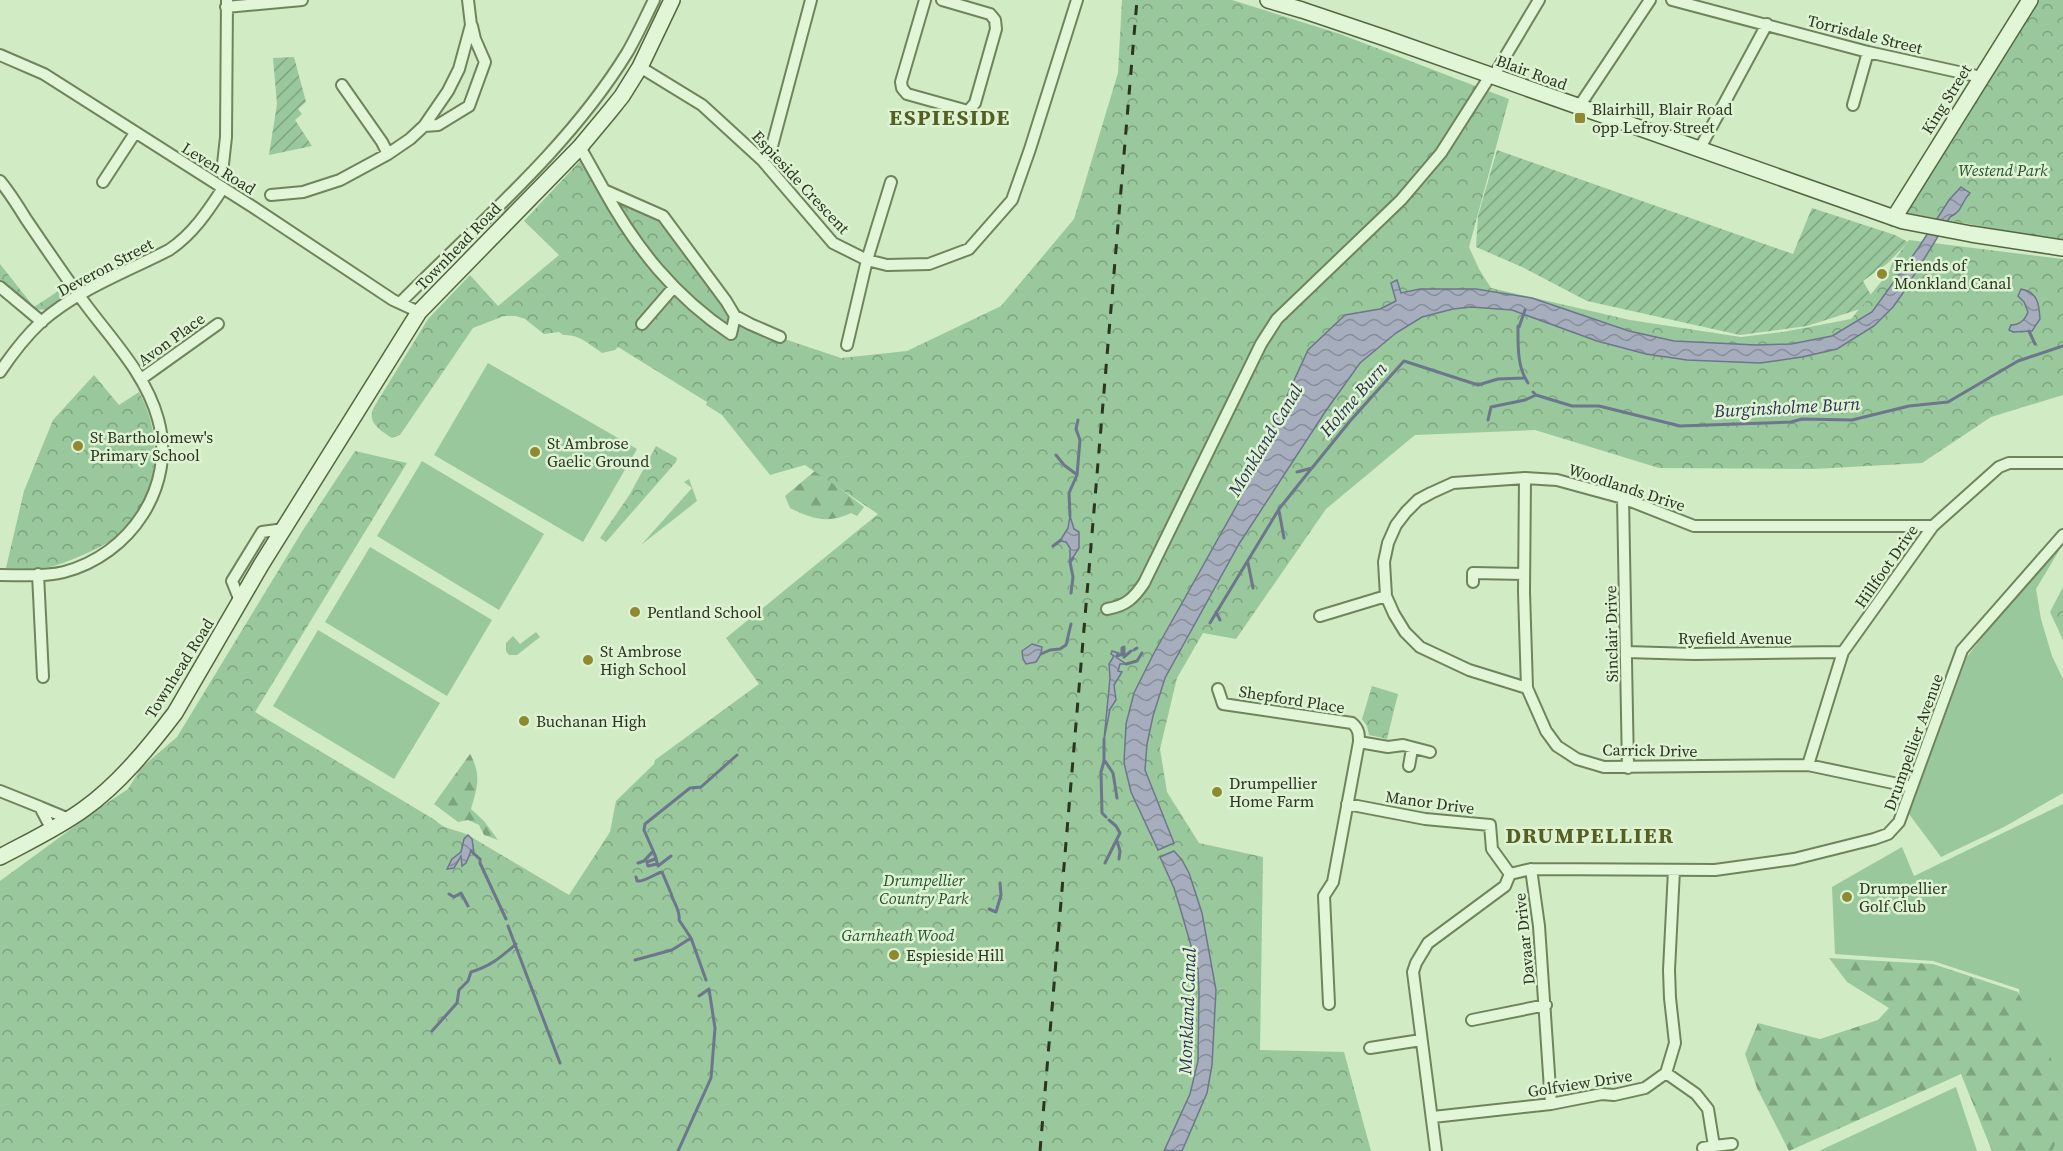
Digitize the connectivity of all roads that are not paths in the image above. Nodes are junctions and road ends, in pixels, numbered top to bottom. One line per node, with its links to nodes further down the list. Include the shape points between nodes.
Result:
1 (302, 0): 14 (street)
2 (468, 0): 17 (street)
3 (654, 0): 26 (street, via 627,53)
4 (672, 0): 20 (street, Townhead Road)
5 (811, 0): 33 (street, via 771,150)
6 (925, 0): 7 (street, via 902,88 907,94 968,111 975,103 997,25 990,14)
7 (942, 0)
8 (1077, 0): 43 (street, Espieside Crescent, via 1012,200 969,249 929,264 887,266)
9 (1268, 0): 15 (street, Blair Road)
10 (1539, 0): 22 (street)
11 (1650, 0): 25 (street)
12 (1672, 0): 16 (street, Torrisdale Street)
13 (2030, 0): 21 (street, King Street)
14 (226, 3): 34 (street, via 226,137)
15 (1303, 5): 22 (street, Blair Road)
16 (1767, 24): 18 (street, Torrisdale Street); 31 (street)
17 (471, 25): 27 (street, via 459,69); 27 (street, via 485,62 469,106 438,124)
18 (1868, 52): 21 (street, Torrisdale Street); 24 (street)
19 (0, 55): 29 (street, Leven Road, via 44,74)
20 (640, 67): 28 (street, Townhead Road, via 622,96); 33 (street, Espieside Crescent, via 702,105)
21 (1982, 76): 41 (street, King Street)
22 (1492, 77): 25 (street, Blair Road); 67 (street, via 1441,153 1408,192 1277,319 1261,344 1144,583 1131,601)
23 (342, 85): 32 (street)
24 (1853, 105)
25 (1578, 108): 31 (street, Blair Road)
26 (576, 122): 28 (street); 47 (street, via 530,174)
27 (424, 126): 32 (street)
28 (590, 132): 30 (street, Townhead Road)
29 (135, 133): 36 (street); 38 (street, Leven Road)
30 (580, 147): 39 (street); 48 (street, Townhead Road)
31 (1699, 150): 41 (street, Blair Road)
32 (388, 154): 40 (street, via 340,180 303,192)
33 (762, 160): 43 (street, Espieside Crescent, via 833,243)
34 (222, 173)
35 (0, 181): 46 (street)
36 (103, 182)
37 (891, 182): 43 (street)
38 (223, 188): 46 (street, Deveron Street, via 183,241); 47 (street, Leven Road)
39 (604, 190): 44 (street, via 640,250); 49 (street, via 663,216)
40 (271, 195)
41 (1893, 218): 42 (street, Blair Road)
42 (2063, 248)
43 (867, 260): 54 (street)
44 (674, 286): 49 (street, via 730,334); 52 (street)
45 (0, 287): 50 (street)
46 (79, 295): 50 (street, Deveron Street); 56 (street)
47 (400, 303): 48 (street, Leven Road)
48 (420, 312): 84 (street, Townhead Road, via 175,713 112,784)
49 (735, 316): 53 (street)
50 (42, 322): 55 (street, Deveron Street, via 16,348)
51 (218, 324): 56 (street, Avon Place)
52 (642, 324)
53 (780, 337)
54 (847, 345)
55 (0, 372)
56 (141, 379): 63 (street, via 159,421 162,450 153,498 134,529 95,560 62,572)
57 (2063, 463): 60 (street, Hillfoot Drive, via 2009,463 2000,467)
58 (1525, 478): 59 (street, Woodlands Drive, via 1557,480); 64 (street, Carrick Drive); 66 (street, Woodlands Drive, via 1453,483 1418,500 1396,525 1388,543 1384,562)
59 (1623, 498): 60 (street, Woodlands Drive, via 1694,525); 69 (street, Sinclair Drive)
60 (1933, 526): 70 (street, Hillfoot Drive)
61 (2063, 535): 80 (street, Drumpellier Avenue, via 1962,650)
62 (1473, 573): 64 (street)
63 (38, 574): 65 (street); 71 (street)
64 (1524, 574): 72 (street, Carrick Drive)
65 (0, 575)
66 (1386, 596): 68 (street); 72 (street, Woodlands Drive, via 1405,632 1420,648 1470,670)
67 (1107, 609)
68 (1320, 616)
69 (1626, 652): 70 (street, Ryefield Avenue); 79 (street, Sinclair Drive)
70 (1843, 652): 78 (street, Hillfoot Drive)
71 (43, 677)
72 (1527, 688): 79 (street, Carrick Drive, via 1557,746 1577,759 1604,767)
73 (1218, 689): 74 (street, Shepford Place, via 1223,704 1352,723 1359,732)
74 (1359, 742): 75 (street); 82 (street)
75 (1412, 748): 76 (street); 77 (street)
76 (1430, 752)
77 (1409, 765)
78 (1808, 765): 79 (street, Carrick Drive); 80 (street, Carrick Drive)
79 (1628, 768)
80 (1912, 787): 88 (street, Drumpellier Avenue, via 1899,822 1888,834 1874,839 1783,860 1715,870)
81 (0, 791): 83 (street)
82 (1347, 804): 89 (street, Manor Drive, via 1425,819 1490,825 1492,849); 90 (street, via 1333,882 1324,896)
83 (40, 807): 84 (street); 85 (street)
84 (69, 819): 85 (street, Townhead Road)
85 (52, 830): 86 (street, Townhead Road)
86 (0, 857)
87 (1531, 869): 88 (street, Drumpellier Avenue); 89 (street, Drumpellier Avenue); 91 (street, Davaar Drive)
88 (1674, 870): 95 (street, via 1669,970 1675,1043)
89 (1510, 874): 93 (street, via 1505,886 1428,943 1416,963 1413,972)
90 (1329, 1004)
91 (1546, 1005): 92 (street, Davaar Drive); 96 (street, Davaar Drive)
92 (1472, 1020)
93 (1421, 1040): 94 (street); 97 (street)
94 (1370, 1048)
95 (1666, 1073): 96 (street, Golfview Drive, via 1645,1088); 98 (street, via 1696,1094 1708,1109 1709,1147)
96 (1551, 1104): 97 (street, Golfview Drive)
97 (1433, 1117): 99 (street)
98 (1732, 1143)
99 (1436, 1151)

